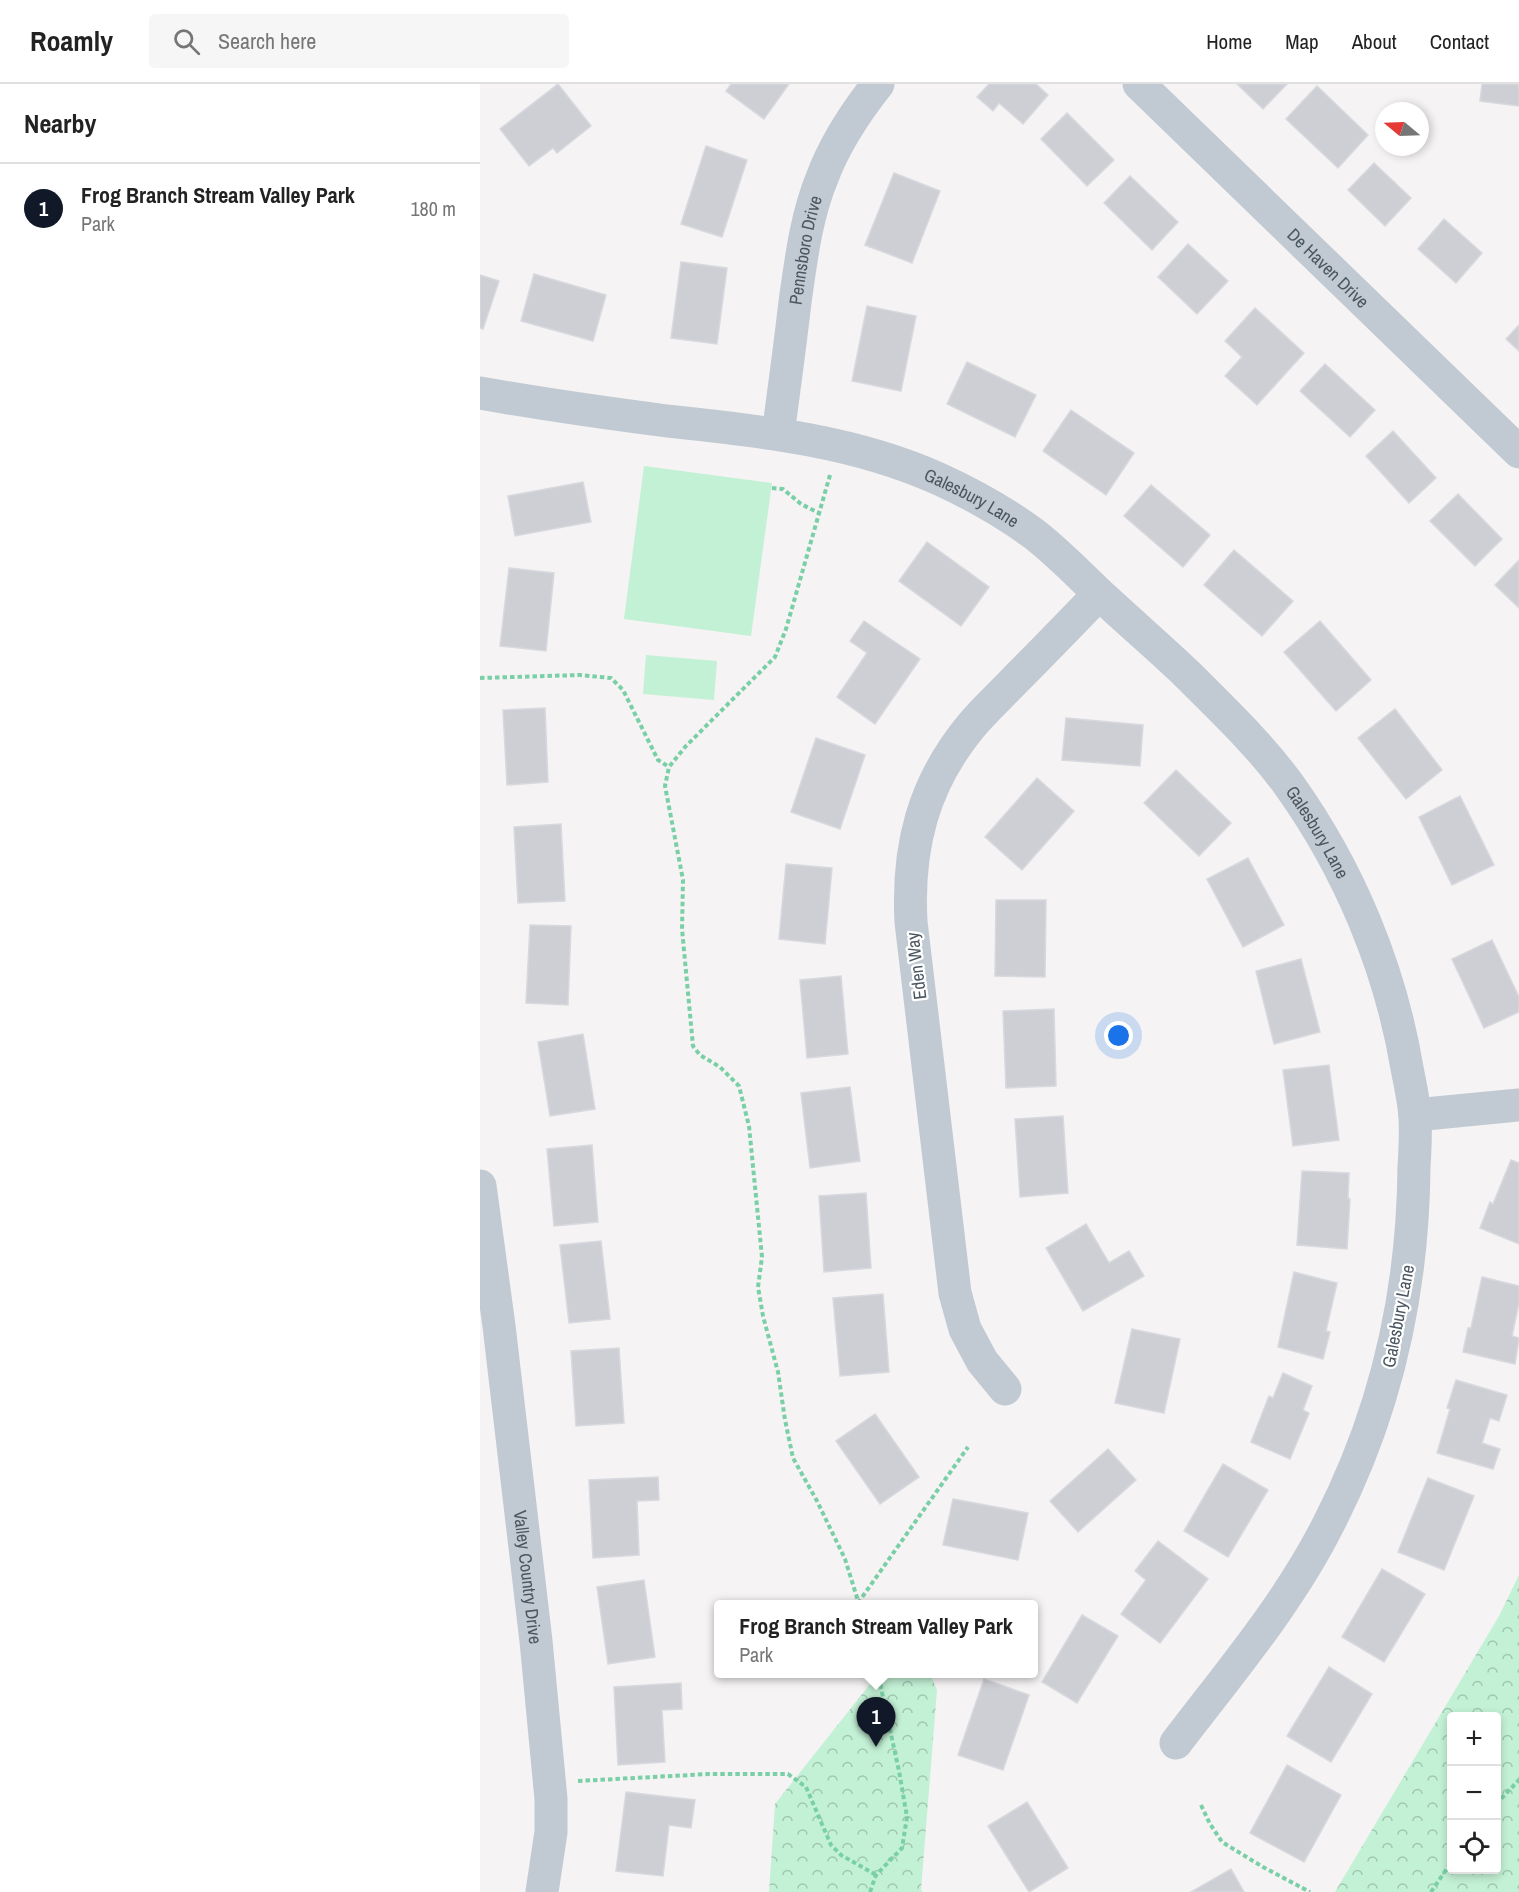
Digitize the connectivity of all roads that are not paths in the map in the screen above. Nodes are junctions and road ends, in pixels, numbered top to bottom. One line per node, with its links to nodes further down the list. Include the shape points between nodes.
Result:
1 (878, 84): 4 (street, Pennsboro Drive, via 837,146 810,213)
2 (1139, 84): 5 (street, De Haven Drive)
3 (480, 393): 4 (street, Galesbury Lane)
4 (778, 434): 6 (street, Galesbury Lane, via 867,452 973,495 1038,537)
5 (1519, 452)
6 (1100, 594): 8 (street, Galesbury Lane, via 1242,728 1287,783 1326,843 1359,907 1385,974 1403,1044); 11 (street, Eden Way, via 954,748 927,800 912,859 911,922 955,1293 965,1329 982,1361)
7 (1519, 1105): 8 (street)
8 (1415, 1115): 12 (street, Galesbury Lane, via 1407,1280 1397,1335 1365,1443 1303,1570)
9 (480, 1186): 10 (street, Valley Country Drive)
10 (485, 1264): 13 (street, Valley Country Drive, via 536,1641 551,1799 551,1832)
11 (1005, 1389)
12 (1176, 1743)
13 (542, 1892)

